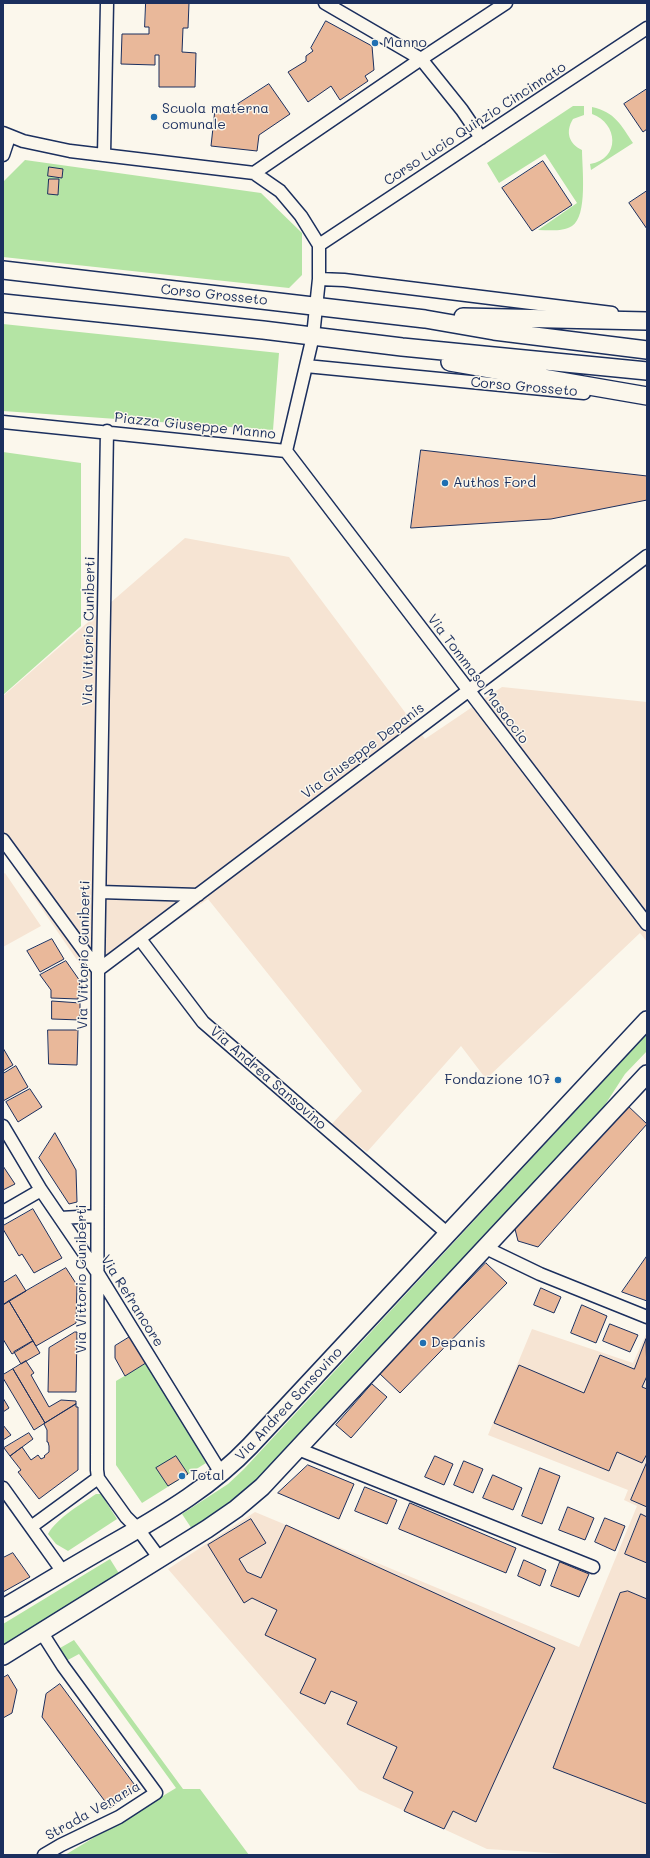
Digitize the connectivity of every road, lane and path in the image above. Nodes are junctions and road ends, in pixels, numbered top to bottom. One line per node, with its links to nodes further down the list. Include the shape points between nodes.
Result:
1 (107, 3): 9 (street)
2 (326, 3): 5 (street)
3 (506, 3): 5 (street)
4 (647, 28): 7 (street, Corso Lucio Quinzio Cincinnato)
5 (421, 59): 7 (street); 10 (street)
6 (6, 135): 8 (street); 9 (street, via 53,148)
7 (481, 138): 11 (street, Corso Lucio Quinzio Cincinnato)
8 (3, 155)
9 (104, 155): 10 (street)
10 (254, 173): 11 (street, via 280,191 301,216)
11 (319, 245): 13 (street, Piazza Giuseppe Manno)
12 (3, 270): 15 (main road, Corso Grosseto)
13 (319, 279): 15 (street, Piazza Giuseppe Manno); 16 (street)
14 (3, 302): 19 (main road, Corso Grosseto)
15 (317, 306): 17 (main road, Corso Grosseto); 19 (street, Piazza Giuseppe Manno)
16 (647, 318)
17 (425, 319): 18 (main road, Corso Grosseto, via 464,317); 21 (main road, Corso Grosseto, via 494,331)
18 (647, 321)
19 (313, 336): 20 (main road, Corso Grosseto); 22 (street, Piazza Giuseppe Manno)
20 (402, 347): 23 (main road, Corso Grosseto); 24 (main road, Corso Grosseto, via 441,361)
21 (647, 350)
22 (306, 366): 24 (street, Corso Grosseto); 27 (street, Piazza Giuseppe Manno)
23 (647, 371)
24 (647, 398)
25 (3, 422): 26 (street, Piazza Giuseppe Manno)
26 (107, 431): 27 (street, Piazza Giuseppe Manno); 31 (street, Via Vittorio Cuniberti)
27 (286, 451): 29 (street, Via Tommaso Masaccio)
28 (647, 556): 29 (street, Via Giuseppe Depanis)
29 (468, 691): 32 (street, Via Giuseppe Depanis); 33 (street, Via Tommaso Masaccio)
30 (3, 840): 35 (street)
31 (100, 892): 32 (street); 35 (street, Via Vittorio Cuniberti)
32 (198, 895): 34 (street, Via Giuseppe Depanis)
33 (647, 924)
34 (140, 939): 35 (street, Via Giuseppe Depanis); 43 (street, Via Andrea Sansovino, via 203,1022)
35 (98, 970): 41 (street, Via Vittorio Cuniberti)
36 (647, 1020): 43 (main road, Via Andrea Sansovino)
37 (647, 1074): 44 (main road)
38 (3, 1126): 39 (street, Via Refrancore)
39 (41, 1190): 40 (street); 42 (street, Via Refrancore)
40 (3, 1212)
41 (97, 1216): 42 (street); 45 (street, Via Vittorio Cuniberti)
42 (60, 1218): 45 (street, Via Refrancore)
43 (448, 1234): 48 (main road, Via Andrea Sansovino, via 250,1446)
44 (486, 1248): 46 (street, via 540,1274); 47 (main road)
45 (97, 1272): 48 (street, Via Refrancore); 49 (street, Via Vittorio Cuniberti)
46 (647, 1317)
47 (298, 1449): 53 (main road, via 270,1479 236,1509); 54 (street)
48 (221, 1473): 52 (main road, Via Andrea Sansovino, via 198,1491)
49 (98, 1478): 51 (street); 52 (street, via 126,1517)
50 (3, 1488): 51 (street)
51 (31, 1527): 55 (street)
52 (138, 1529): 53 (street); 55 (main road, Via Andrea Sansovino)
53 (160, 1559): 57 (main road)
54 (593, 1567)
55 (64, 1572): 56 (main road, Via Andrea Sansovino)
56 (3, 1608)
57 (42, 1633): 58 (main road); 59 (street, Strada Venaria, via 62,1666 156,1793 119,1817)
58 (3, 1656)
59 (44, 1855)

